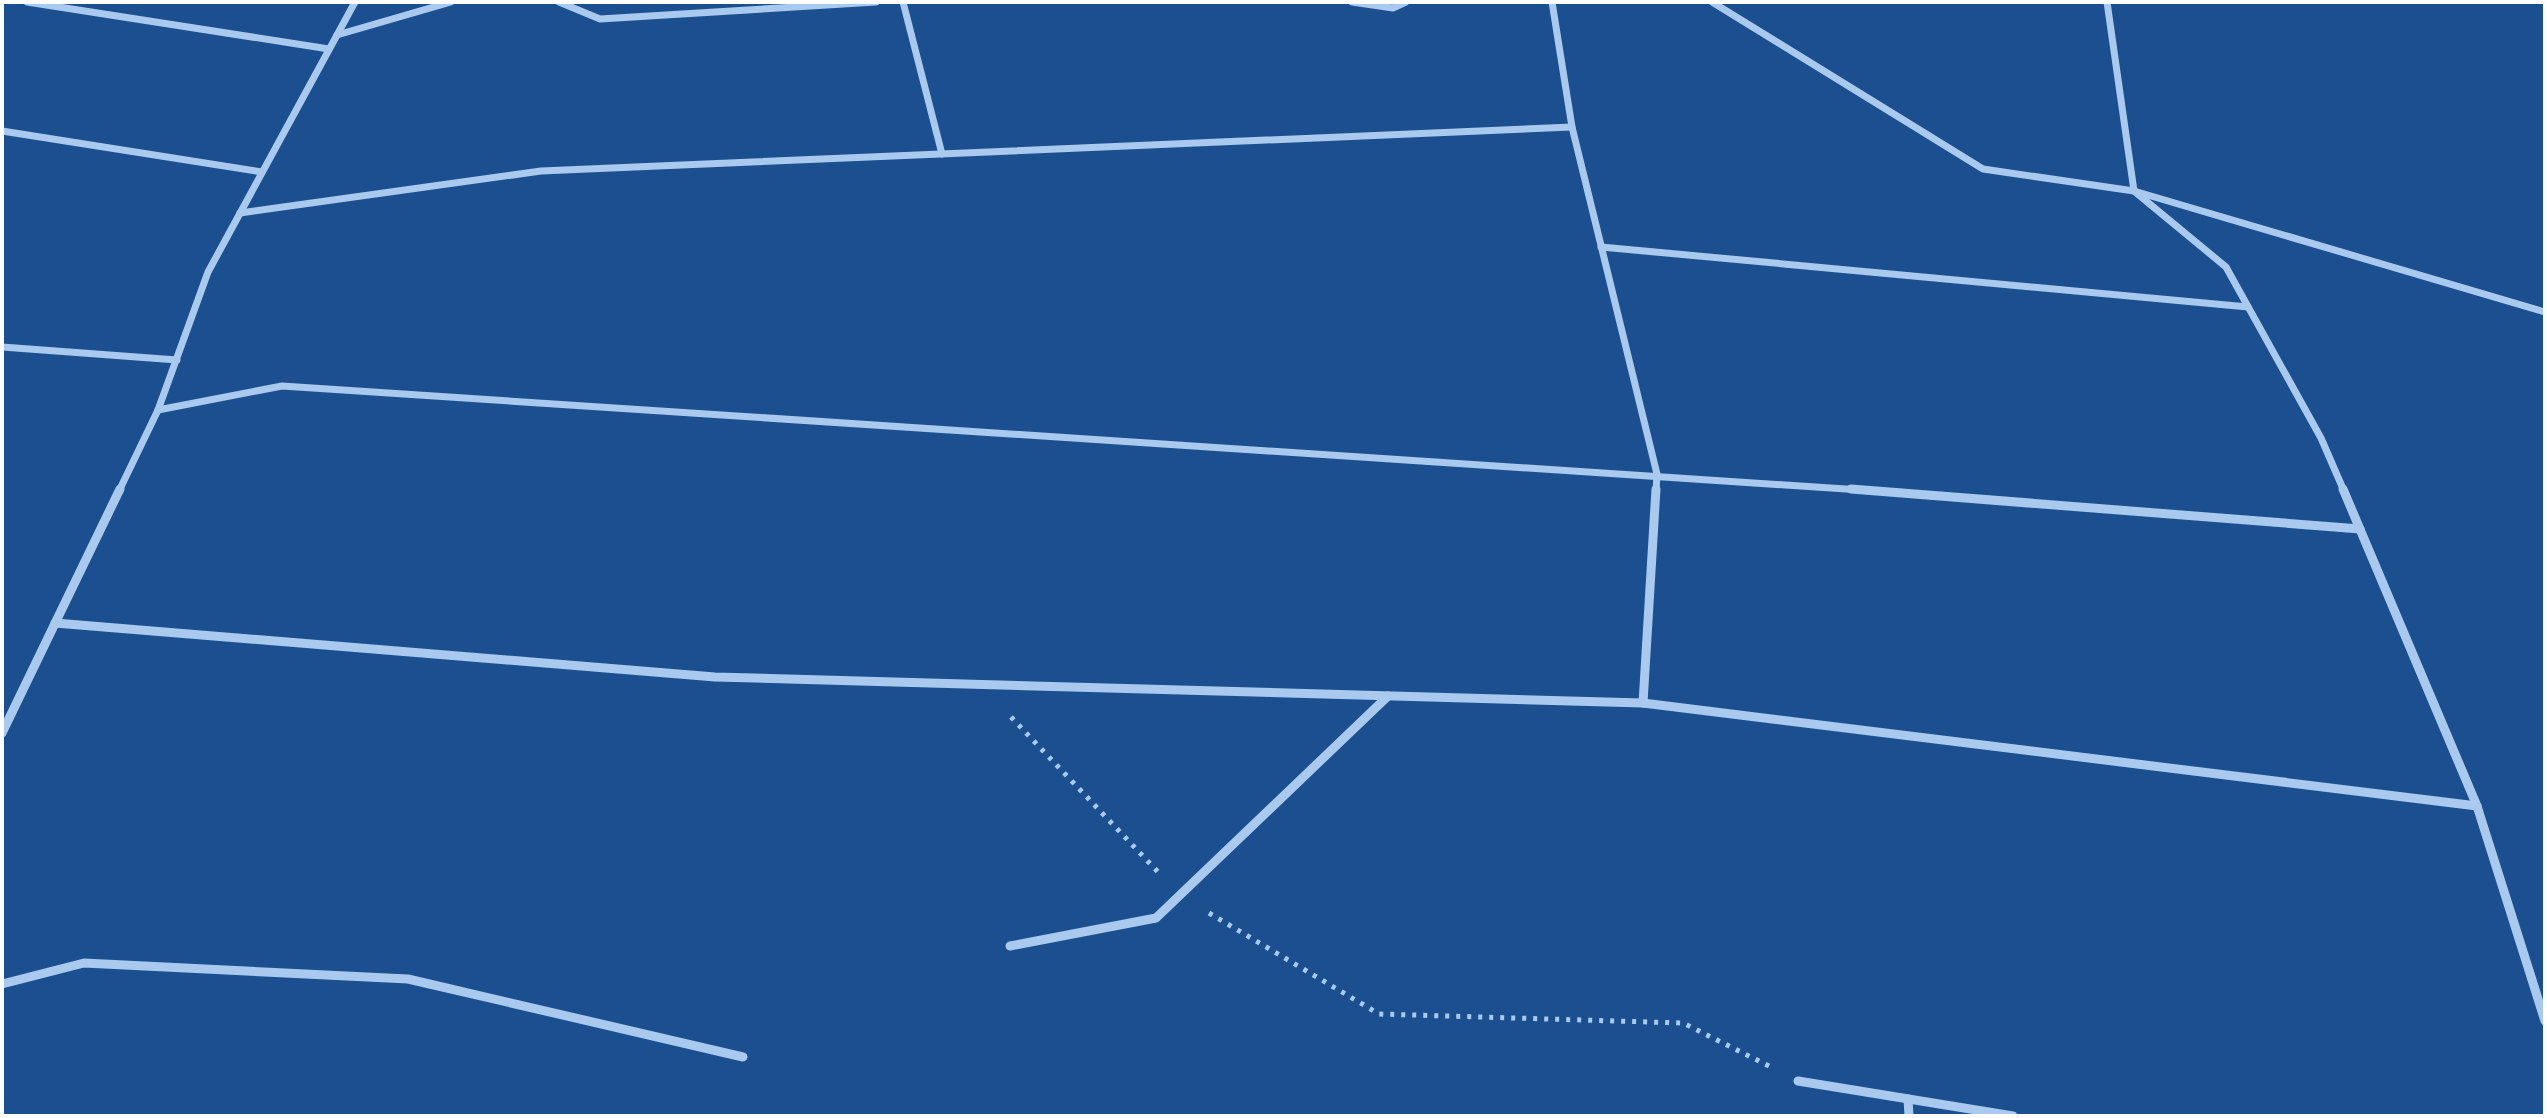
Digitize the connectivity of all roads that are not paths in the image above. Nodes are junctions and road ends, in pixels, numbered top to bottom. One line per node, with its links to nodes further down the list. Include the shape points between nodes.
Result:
1 (27, 2): 15 (street)
2 (355, 2): 14 (street)
3 (451, 2): 14 (street)
4 (559, 2): 5 (street, via 600,19)
5 (876, 2)
6 (903, 2): 18 (street)
7 (1352, 2): 13 (street)
8 (1381, 2): 13 (street)
9 (1406, 2): 13 (street)
10 (1552, 2): 16 (street)
11 (1712, 2): 20 (street, via 1983,169)
12 (2107, 2): 20 (street)
13 (1393, 8)
14 (337, 35): 15 (street)
15 (329, 49): 19 (street)
16 (1572, 127): 18 (street); 22 (street)
17 (2, 131): 19 (street)
18 (942, 154): 21 (street, via 541,171)
19 (262, 172): 21 (street)
20 (2134, 191): 23 (street, via 2226,267); 24 (street)
21 (240, 213): 26 (street, via 208,272)
22 (1601, 247): 23 (street); 28 (street)
23 (2248, 307): 29 (street, via 2321,438)
24 (2545, 312)
25 (2, 347): 26 (street)
26 (177, 360): 27 (street)
27 (158, 410): 28 (street, via 282,386); 30 (street)
28 (1657, 474): 29 (street); 32 (street)
29 (2360, 529): 34 (street)
30 (55, 623): 31 (street, via 715,677); 33 (street)
31 (1388, 696): 32 (street); 35 (street, via 1156,918)
32 (1643, 703): 34 (street)
33 (2, 733)
34 (2477, 806): 37 (street)
35 (1010, 946)
36 (2, 984): 38 (street, via 84,963 408,979)
37 (2545, 1021)
38 (743, 1057)
39 (1798, 1081): 40 (street)
40 (1908, 1099): 41 (street); 42 (street)
41 (1909, 1116)
42 (2013, 1116)

